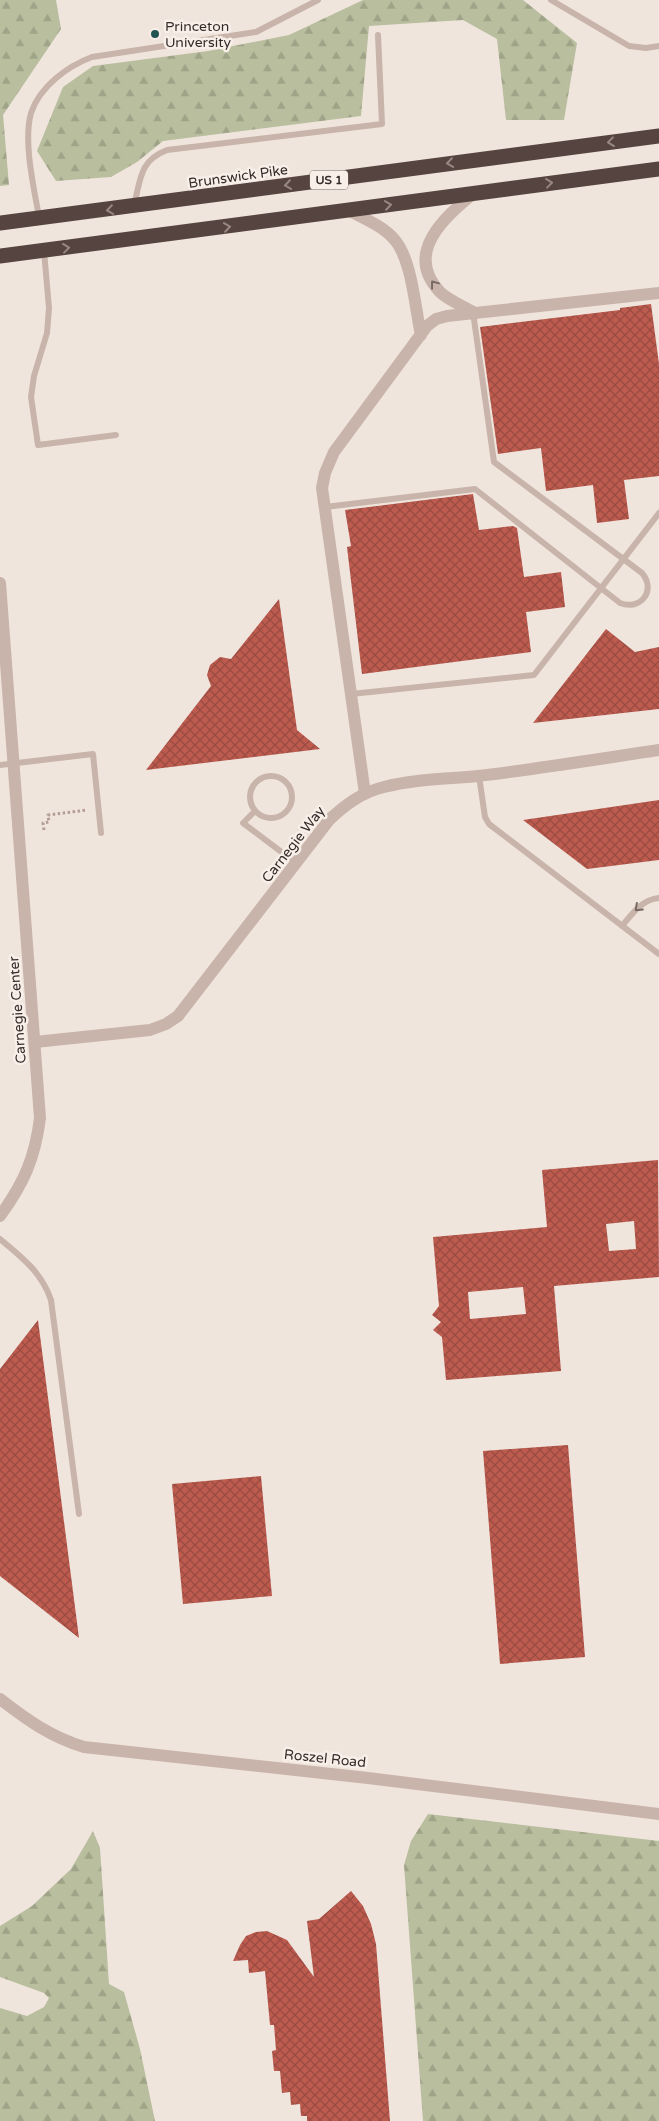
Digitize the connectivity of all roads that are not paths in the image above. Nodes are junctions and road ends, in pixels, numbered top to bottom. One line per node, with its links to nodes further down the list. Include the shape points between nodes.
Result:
1 (318, 0): 10 (lane, via 256,32 92,57 56,78 31,114 29,142)
2 (552, 0): 4 (lane, via 629,46)
3 (378, 35): 8 (lane, via 382,124 167,150 153,155 144,167)
4 (659, 46)
5 (659, 136): 8 (highway, Brunswick Pike / US 1, one-way to 8)
6 (659, 169): 7 (highway, US 1, one-way to 6)
7 (474, 193): 9 (highway, US 1, one-way to 7); 15 (street, one-way to 7, via 441,293 428,278 426,256 432,234)
8 (134, 206): 10 (highway, Brunswick Pike / US 1, one-way to 10)
9 (348, 210): 12 (highway, US 1, one-way to 9); 16 (street, via 394,239 406,260)
10 (39, 219): 11 (highway, Brunswick Pike / US 1)
11 (0, 224)
12 (44, 251): 13 (highway, US 1); 17 (lane, via 49,308 47,333 31,397 38,446)
13 (0, 256)
14 (659, 293): 15 (street)
15 (473, 312): 16 (street, via 436,319); 20 (lane, via 494,462)
16 (420, 335): 18 (street, via 334,452 322,488)
17 (116, 434)
18 (325, 507): 22 (lane, via 475,489); 23 (street)
19 (659, 513): 20 (lane)
20 (624, 559): 22 (lane); 22 (lane, via 647,579 649,588 646,596 638,604 629,606)
21 (0, 583): 25 (street, Carnegie Center)
22 (601, 589): 23 (lane, via 534,674)
23 (351, 694): 28 (street)
24 (659, 750): 27 (street, Carnegie Way)
25 (14, 764): 26 (lane); 30 (lane, via 93,754); 35 (street, Carnegie Center)
26 (0, 765)
27 (479, 776): 28 (street, Carnegie Way, via 406,783); 33 (lane, via 489,824)
28 (364, 794): 31 (street, Carnegie Way, via 329,820)
29 (255, 811): 29 (lane, via 250,798 254,784 266,777 286,782 292,794 286,812 267,818); 31 (lane, via 243,823)
30 (101, 832)
31 (296, 863): 35 (street, Carnegie Way, via 186,1007 166,1024 150,1030)
32 (659, 898): 33 (lane, one-way to 33, via 638,906)
33 (622, 926): 34 (lane)
34 (659, 954)
35 (34, 1042): 36 (street, Carnegie Center, via 40,1118 37,1144 30,1168)
36 (0, 1216)
37 (0, 1240): 38 (lane, via 35,1270 51,1300)
38 (78, 1514)
39 (0, 1699): 40 (street, Roszel Road, via 39,1729 84,1747)
40 (659, 1814)

